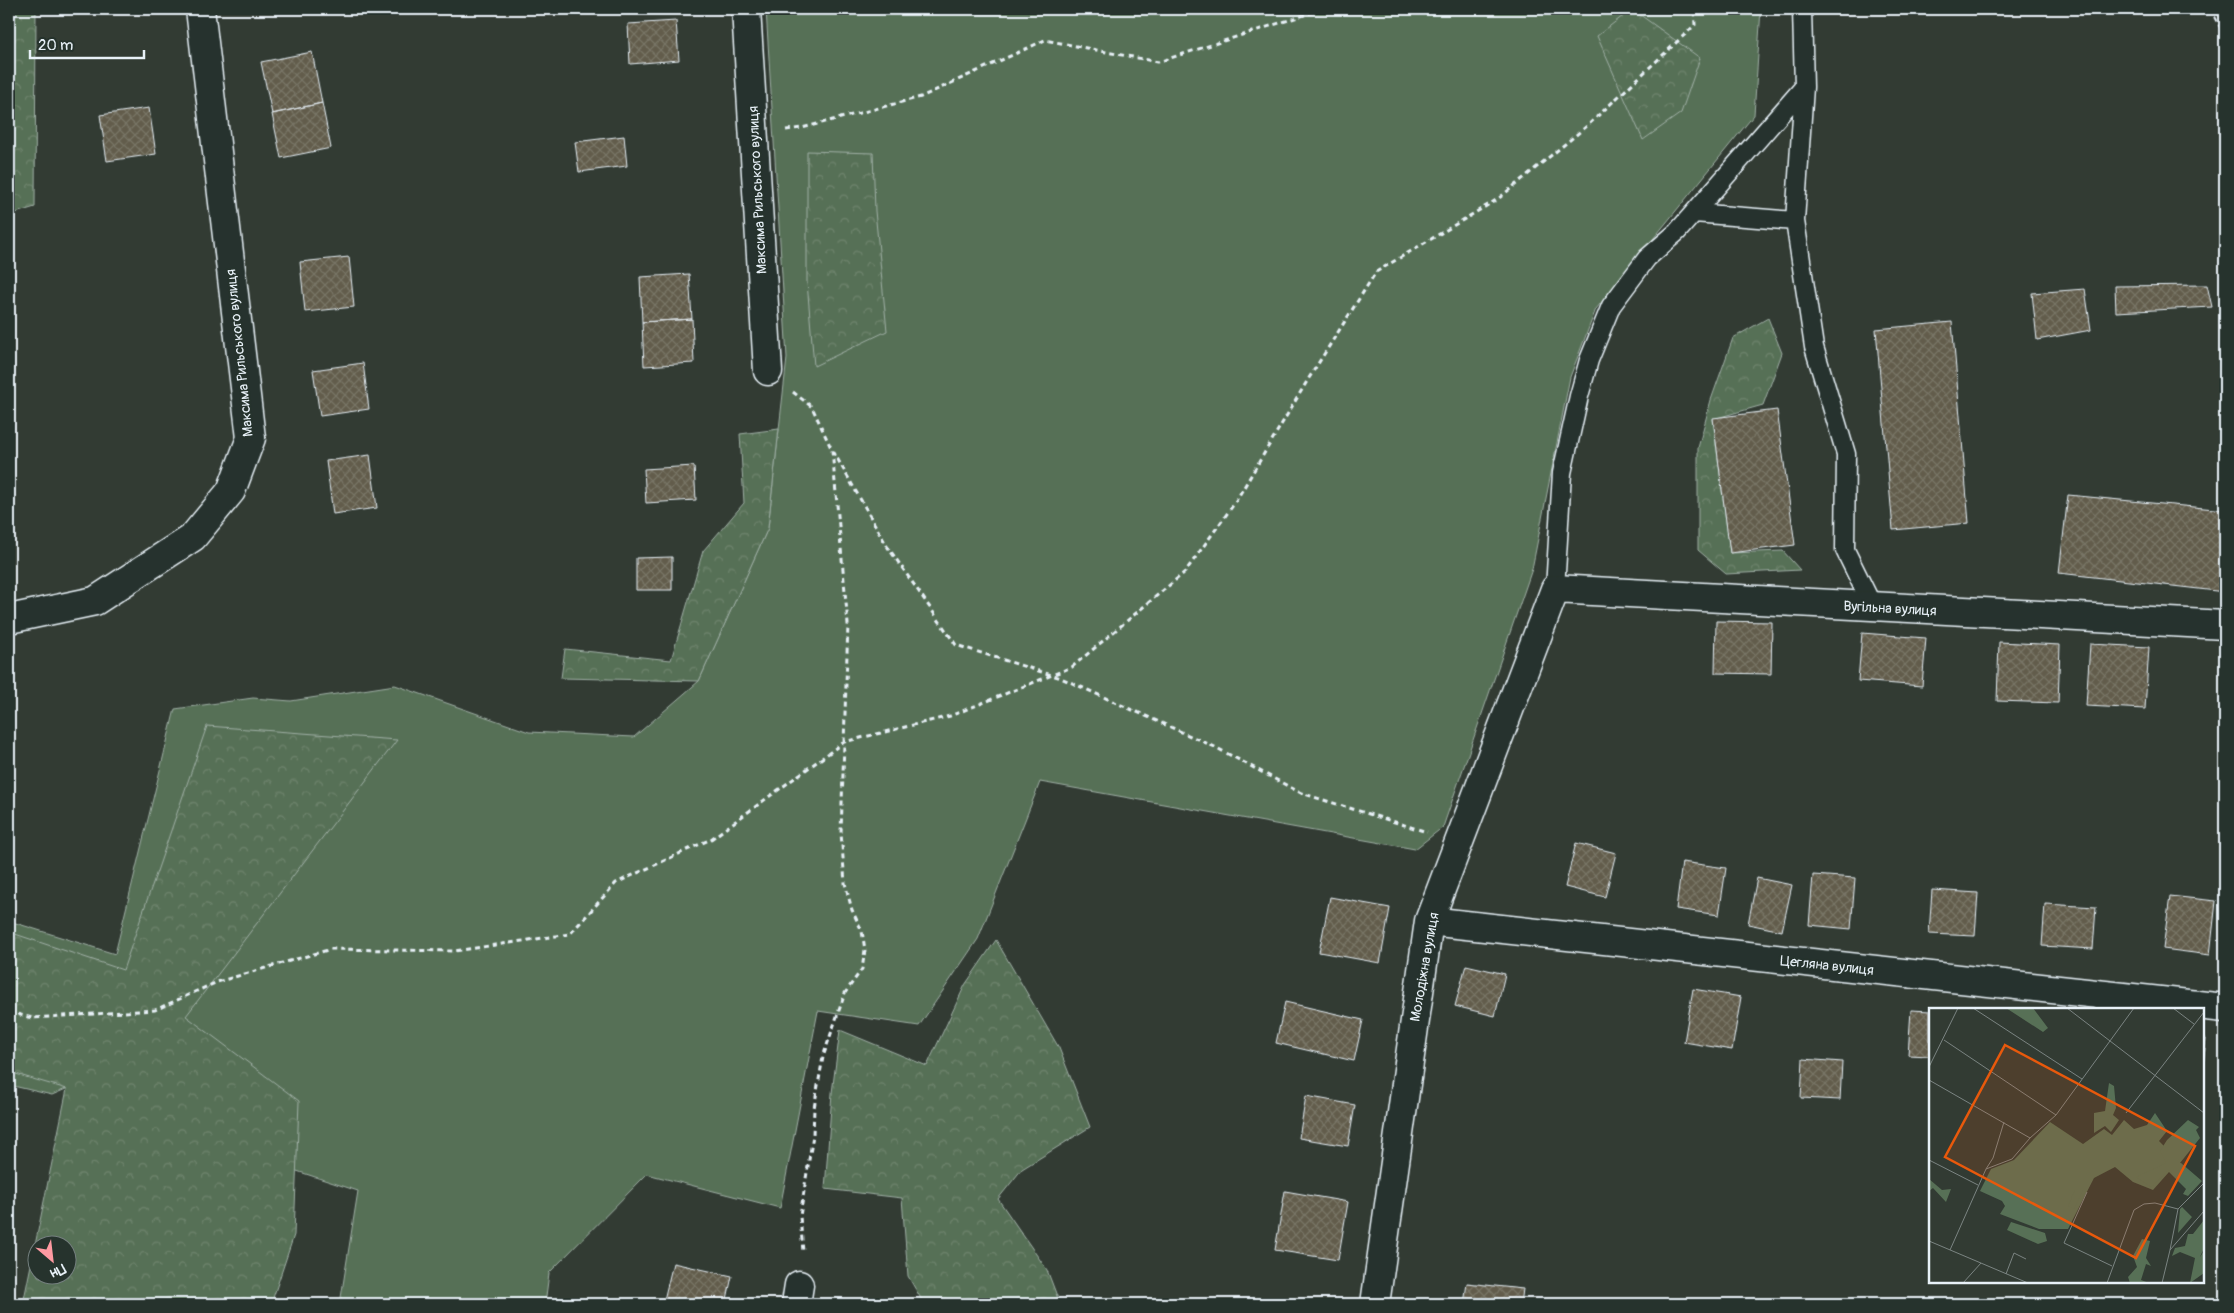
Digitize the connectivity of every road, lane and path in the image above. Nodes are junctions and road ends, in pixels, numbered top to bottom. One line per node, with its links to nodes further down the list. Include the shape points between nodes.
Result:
1 (200, 9): 18 (street, Максима Рильського вулиця, via 251,438 231,491 193,537 96,602)
2 (746, 9): 11 (street, Максима Рильського вулиця)
3 (1313, 9): 8 (path)
4 (1323, 9): 8 (path)
5 (1694, 9): 20 (path, via 1694,25 1587,126 1498,199 1376,272 1234,504 1185,572 1072,667)
6 (1802, 9): 10 (lane)
7 (2210, 9): 9 (path)
8 (1319, 10): 11 (path, via 1158,62 1045,40 921,97 802,128)
9 (2225, 35)
10 (1804, 87): 12 (lane); 13 (lane)
11 (754, 132): 14 (street, Максима Рильського вулиця)
12 (1694, 213): 13 (lane); 16 (lane, via 1647,258 1611,306 1589,360 1562,474)
13 (1795, 221): 17 (lane, via 1814,347 1846,454 1845,550)
14 (768, 371): 15 (path, via 812,407)
15 (832, 450): 20 (path, via 887,546 956,645); 21 (path, via 848,624)
16 (1555, 589): 17 (street, Вугільна вулиця); 22 (street, Молодіжна вулиця)
17 (1873, 607): 19 (street, Вугільна вулиця)
18 (9, 619)
19 (2225, 625)
20 (1052, 675): 21 (path, via 950,716); 22 (path, via 1215,747 1301,793)
21 (844, 742): 25 (path, via 711,839 616,883 570,934 454,951 331,949 217,982 155,1010 32,1018); 26 (path, via 841,833 845,883 862,931 865,950 862,969 845,993 823,1058 800,1216 803,1254)
22 (1459, 842): 23 (street, Молодіжна вулиця)
23 (1429, 921): 24 (street, Цегляна вулиця); 27 (street, Молодіжна вулиця)
24 (2225, 1008)
25 (9, 1012)
26 (798, 1295)
27 (1375, 1304)

